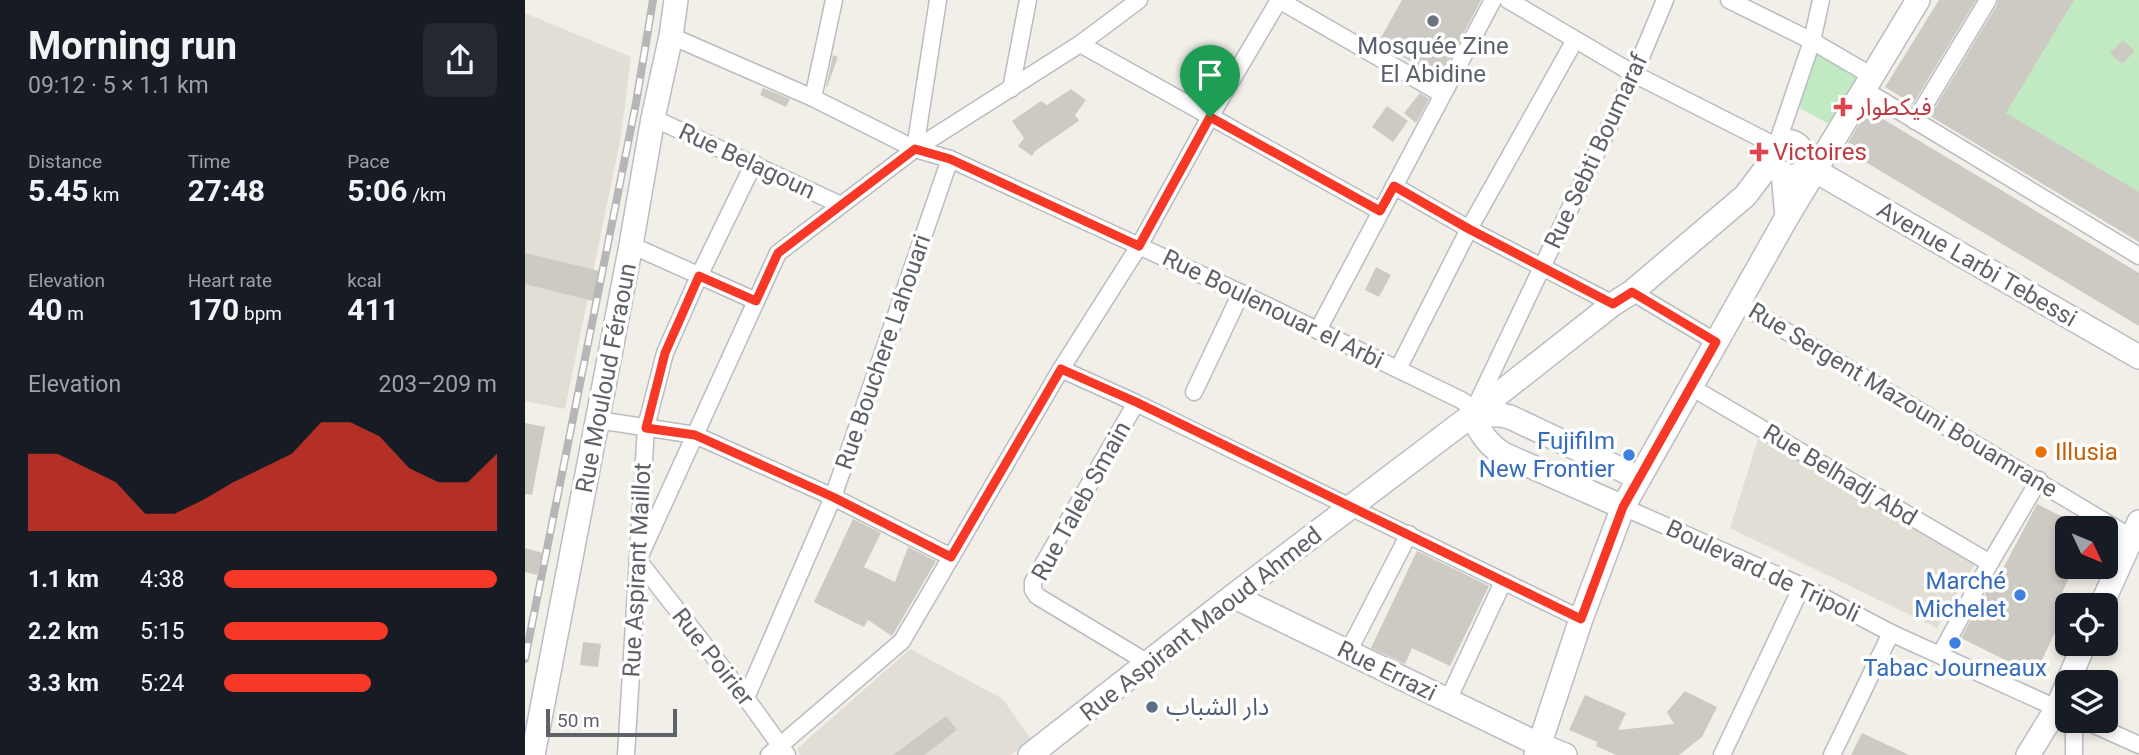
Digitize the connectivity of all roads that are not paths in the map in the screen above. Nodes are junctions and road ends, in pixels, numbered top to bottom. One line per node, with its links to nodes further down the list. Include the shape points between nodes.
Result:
1 (676, 0): 14 (street, Rue Mouloud Féraoun)
2 (834, 0): 22 (street)
3 (938, 0): 26 (street)
4 (1028, 0): 20 (street)
5 (1139, 0): 17 (street)
6 (1279, 0): 21 (street); 23 (street)
7 (1493, 0): 21 (street)
8 (1665, 0): 18 (street, Rue Sebti Boumaraf)
9 (1729, 0): 16 (street)
10 (1821, 0): 16 (street)
11 (1918, 0): 19 (street)
12 (1988, 0): 25 (street)
13 (1516, 2): 15 (street)
14 (671, 36): 22 (street, Rue Boulenouar el Arbi); 24 (street, Rue Mouloud Féraoun)
15 (1575, 40): 18 (street); 35 (street)
16 (1812, 41): 19 (street); 27 (street)
17 (1080, 44): 20 (street); 23 (street)
18 (1634, 74): 27 (street); 39 (street, Rue Sebti Boumaraf)
19 (1867, 83): 25 (street); 29 (street, via 1834,137)
20 (1011, 89): 26 (street)
21 (1442, 94): 31 (street)
22 (813, 98): 26 (street, Rue Boulenouar el Arbi)
23 (1210, 117): 33 (street); 37 (street)
24 (653, 118): 30 (street, Rue Belagoun); 36 (street, Rue Mouloud Féraoun)
25 (1915, 121): 38 (street)
26 (915, 149): 28 (street, Rue Boulenouar el Arbi); 32 (street)
27 (1776, 155): 29 (street, via 1789,174 1800,169 1805,159); 29 (street, via 1789,138 1795,139); 34 (street); 42 (street, Rue Aspirant Maoud Ahmed, via 1745,197)
28 (950, 159): 37 (street, Rue Boulenouar el Arbi); 59 (street, Rue Bouchere Lahouari)
29 (1810, 162): 34 (street); 47 (street, Avenue Larbi Tebessi)
30 (754, 163): 32 (street, Rue Belagoun); 40 (street, Rue Aspirant Maillot)
31 (1394, 186): 33 (street); 35 (street)
32 (841, 205): 43 (street, via 778,253)
33 (1380, 211): 45 (street)
34 (1787, 217): 44 (street)
35 (1469, 229): 39 (street); 49 (street)
36 (631, 245): 40 (street); 54 (street, Rue Mouloud Féraoun)
37 (1139, 246): 41 (street, Rue Boulenouar el Arbi); 48 (street)
38 (2139, 256)
39 (1542, 265): 42 (street); 53 (street, Rue Sebti Boumaraf)
40 (699, 276): 43 (street); 55 (street, Rue Aspirant Maillot, via 665,353)
41 (1241, 293): 45 (street, Rue Boulenouar el Arbi); 51 (street)
42 (1623, 298): 46 (street); 53 (street, Rue Aspirant Maoud Ahmed)
43 (756, 301): 56 (street)
44 (1739, 303): 46 (street); 58 (street, Rue Sergent Mazouni Bouamrane)
45 (1318, 330): 49 (street, Rue Boulenouar el Arbi)
46 (1716, 342): 50 (street)
47 (2139, 357)
48 (1061, 369): 52 (street); 64 (street)
49 (1398, 369): 53 (street, Rue Boulenouar el Arbi, via 1461,400)
50 (1691, 387): 57 (street); 66 (street, Rue Belhadj Abd)
51 (1194, 392)
52 (1136, 402): 61 (street); 75 (street, Rue Taleb Smain, via 1033,582 1033,590)
53 (1472, 415): 57 (street, via 1510,417); 60 (street, Boulevard de Tripoli, via 1481,434 1503,454); 61 (street, Rue Aspirant Maoud Ahmed)
54 (598, 420): 55 (street); 85 (street, Rue Mouloud Féraoun)
55 (646, 428): 56 (street); 65 (street, Rue Aspirant Maillot)
56 (695, 435): 59 (street); 65 (street)
57 (1639, 478): 60 (street)
58 (2039, 480): 63 (street, Rue Sergent Mazouni Bouamrane); 66 (street)
59 (833, 497): 64 (street); 76 (street, Rue Bouchere Lahouari)
60 (1623, 507): 68 (street, Boulevard de Tripoli); 71 (street)
61 (1350, 508): 62 (street); 70 (street, Rue Aspirant Maoud Ahmed)
62 (1409, 534): 67 (street); 73 (street)
63 (2136, 534): 69 (street)
64 (951, 557): 84 (street, via 902,641)
65 (638, 560): 76 (street, Rue Poirier); 86 (street, Rue Aspirant Maillot)
66 (1990, 563): 74 (street)
67 (1503, 582): 71 (street); 77 (street)
68 (1802, 586): 72 (street, Boulevard de Tripoli); 89 (street)
69 (2107, 593)
70 (1233, 596): 73 (street, Rue Errazi); 75 (street, Rue Aspirant Maoud Ahmed)
71 (1581, 619): 83 (street)
72 (1891, 633): 74 (street, Boulevard de Tripoli); 90 (street)
73 (1348, 652): 77 (street, Rue Errazi)
74 (1940, 655): 78 (street, Boulevard de Tripoli)
75 (1147, 663): 87 (street, Rue Aspirant Maoud Ahmed)
76 (746, 698): 84 (street, Rue Poirier)
77 (1448, 700): 83 (street, Rue Errazi)
78 (2055, 709)
79 (2055, 726): 91 (street)
80 (2070, 733): 92 (street)
81 (2112, 733): 82 (street)
82 (2139, 745)
83 (1538, 750): 88 (street, Rue Errazi)
84 (779, 752)
85 (533, 755)
86 (626, 755)
87 (1030, 755)
88 (1565, 755)
89 (1722, 755)
90 (1832, 755)
91 (2028, 755)
92 (2074, 755)

